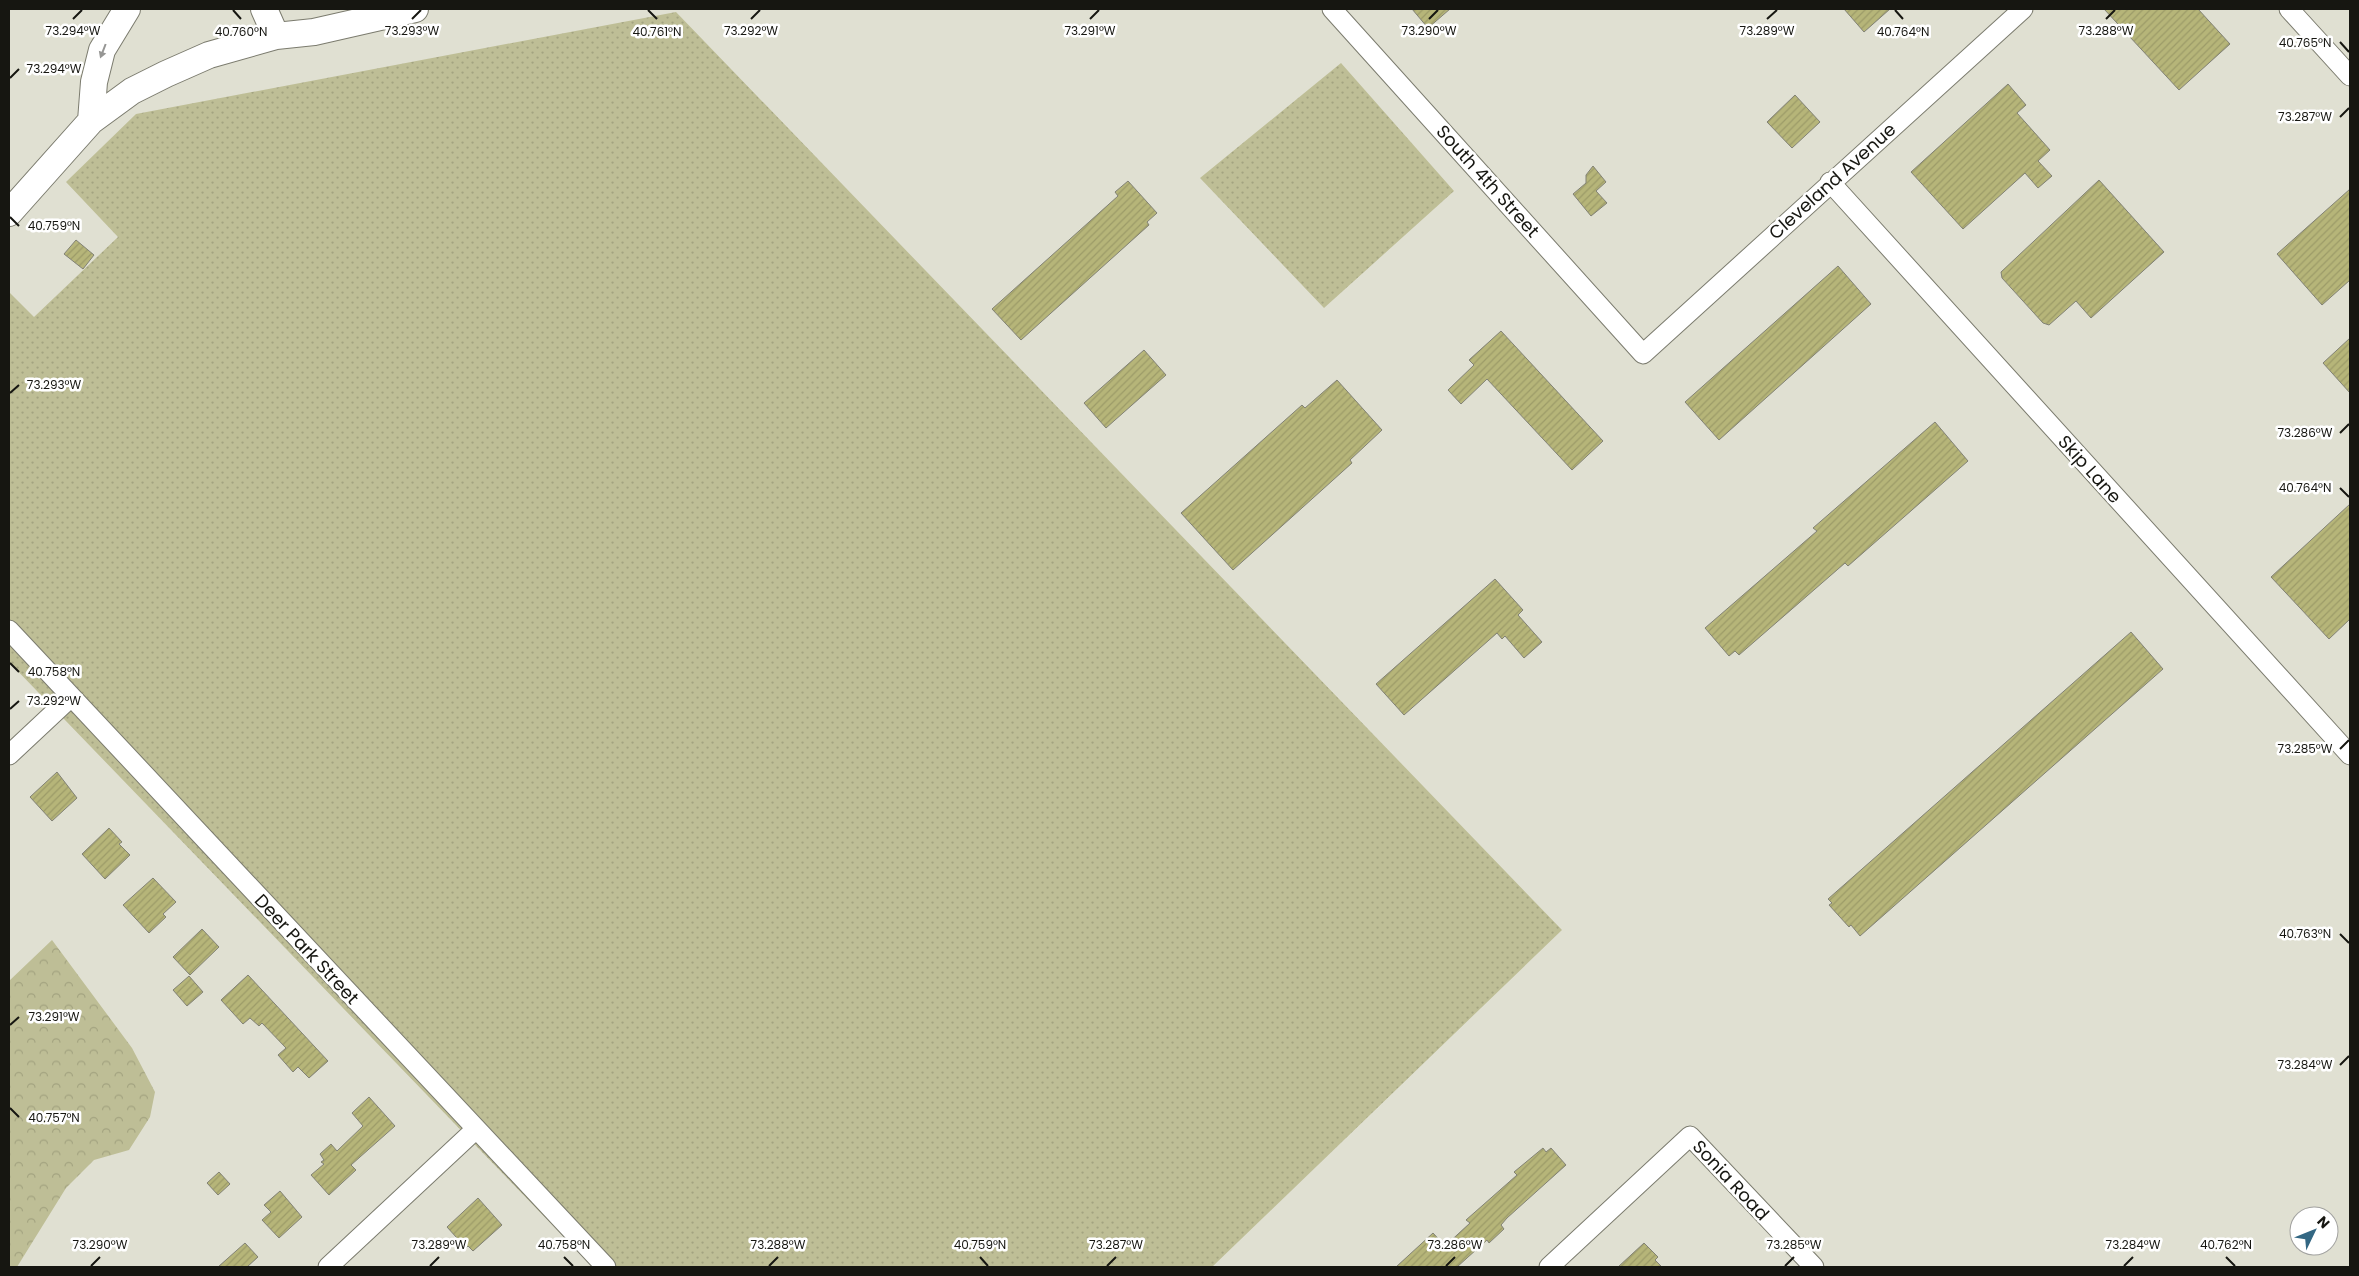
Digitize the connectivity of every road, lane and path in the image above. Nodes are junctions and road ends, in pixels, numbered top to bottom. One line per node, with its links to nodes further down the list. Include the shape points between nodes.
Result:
1 (127, 9): 9 (street, one-way to 9, via 102,50 94,82)
2 (264, 9): 7 (street)
3 (415, 9): 7 (street, via 314,32)
4 (1332, 9): 12 (street, South 4th Street)
5 (2023, 9): 10 (street, Cleveland Avenue)
6 (2289, 9): 8 (street)
7 (276, 36): 9 (street, via 209,55 166,74 132,91)
8 (2350, 76)
9 (91, 121): 11 (street)
10 (1830, 182): 12 (street, Cleveland Avenue); 16 (street, Skip Lane)
11 (9, 212)
12 (1643, 354)
13 (9, 630): 14 (street, Deer Park Street)
14 (71, 697): 15 (street); 17 (street, Deer Park Street)
15 (9, 755)
16 (2350, 755)
17 (476, 1129): 18 (street); 19 (street, Deer Park Street)
18 (328, 1267)
19 (606, 1267)
20 (1549, 1267): 21 (street, Sonia Road, via 1690,1136)
21 (1814, 1267)

